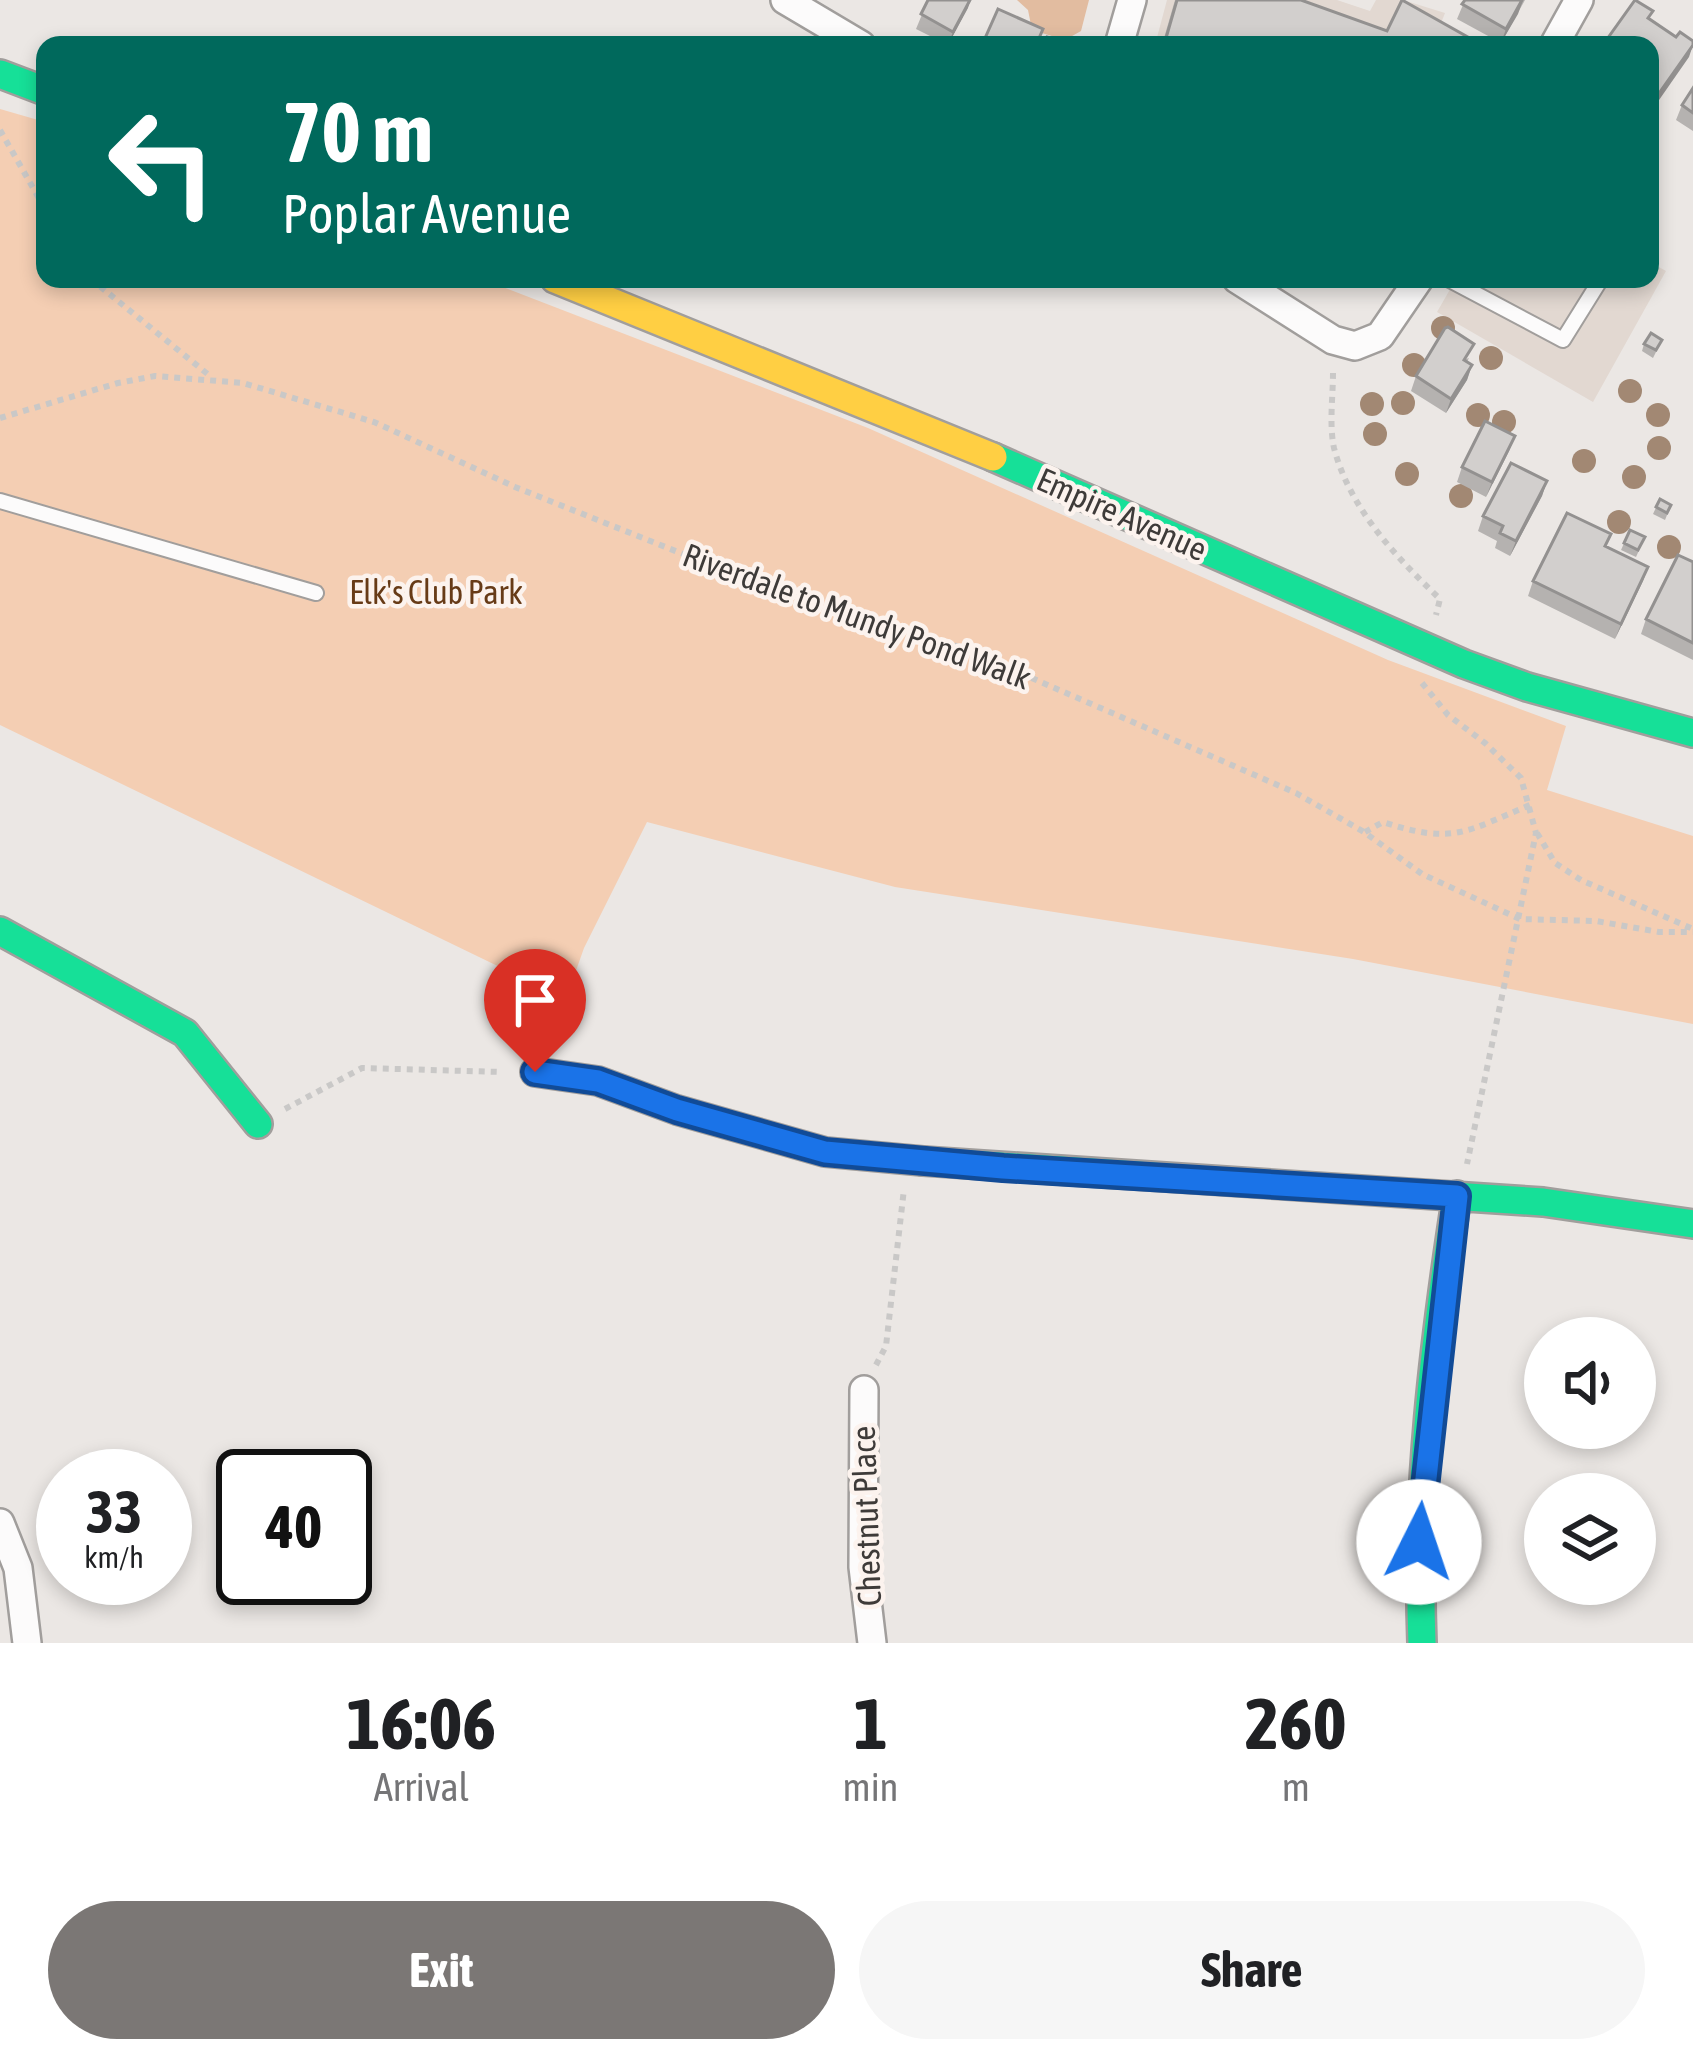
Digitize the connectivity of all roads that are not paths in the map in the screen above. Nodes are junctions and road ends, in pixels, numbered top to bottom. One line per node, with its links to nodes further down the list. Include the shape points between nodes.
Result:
1 (1132, 0): 5 (street)
2 (1579, 0): 6 (street)
3 (794, 2): 4 (street)
4 (847, 36)
5 (1122, 36)
6 (1558, 36)
7 (0, 74): 8 (street)
8 (36, 88)
9 (579, 288): 16 (street, Empire Avenue, via 915,422 1424,648 1527,687)
10 (1252, 288): 11 (street, via 1355,346 1380,336)
11 (1413, 288)
12 (1465, 288): 13 (lane, via 1563,340)
13 (1595, 288)
14 (0, 501): 15 (lane)
15 (316, 593)
16 (1693, 733)
17 (0, 931): 19 (street, via 184,1033)
18 (535, 1072): 20 (street, via 598,1081 825,1152 1003,1168)
19 (258, 1124)
20 (1461, 1183): 21 (street); 26 (street, via 1421,1504)
21 (1693, 1224)
22 (864, 1390): 25 (street, Chestnut Place, via 863,1567)
23 (0, 1523): 24 (street, via 19,1568)
24 (27, 1643)
25 (872, 1643)
26 (1422, 1643)

